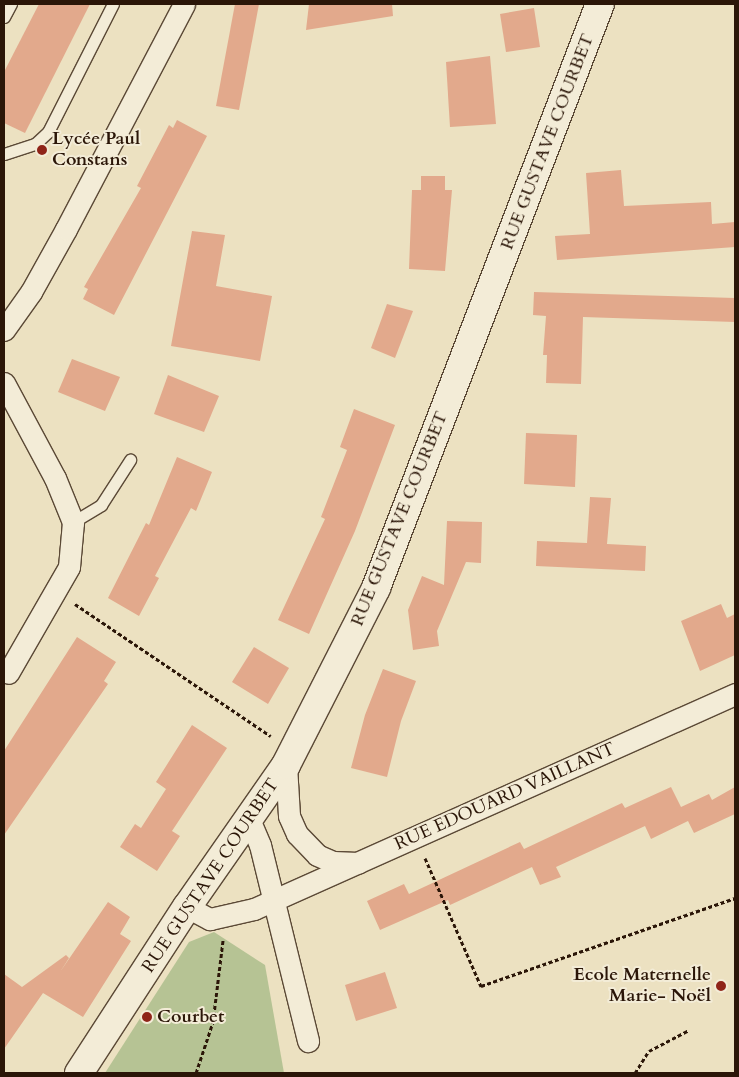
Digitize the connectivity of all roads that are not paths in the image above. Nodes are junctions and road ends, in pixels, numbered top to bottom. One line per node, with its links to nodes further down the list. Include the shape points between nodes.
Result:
1 (11, 4): 5 (lane)
2 (113, 4): 6 (lane, via 48,132 35,144)
3 (184, 4): 7 (street, via 66,229 31,292)
4 (600, 4): 13 (street, RUE GUSTAVE COURBET, via 376,588)
5 (4, 17)
6 (4, 154)
7 (4, 330)
8 (4, 383): 10 (street, via 55,478)
9 (130, 460): 10 (lane, via 101,505)
10 (73, 522): 11 (street, via 68,566)
11 (8, 673)
12 (733, 699): 15 (street, RUE EDOUARD VAILLANT)
13 (290, 758): 14 (street, RUE GUSTAVE COURBET); 15 (street, via 289,816 297,834 317,854 333,862)
14 (249, 819): 16 (street, via 260,845); 17 (street, RUE GUSTAVE COURBET)
15 (361, 863): 16 (street, RUE EDOUARD VAILLANT)
16 (274, 900): 17 (street, RUE EDOUARD VAILLANT, via 226,917 210,919); 18 (street)
17 (187, 907): 19 (street, RUE GUSTAVE COURBET)
18 (308, 1041)
19 (79, 1073)

